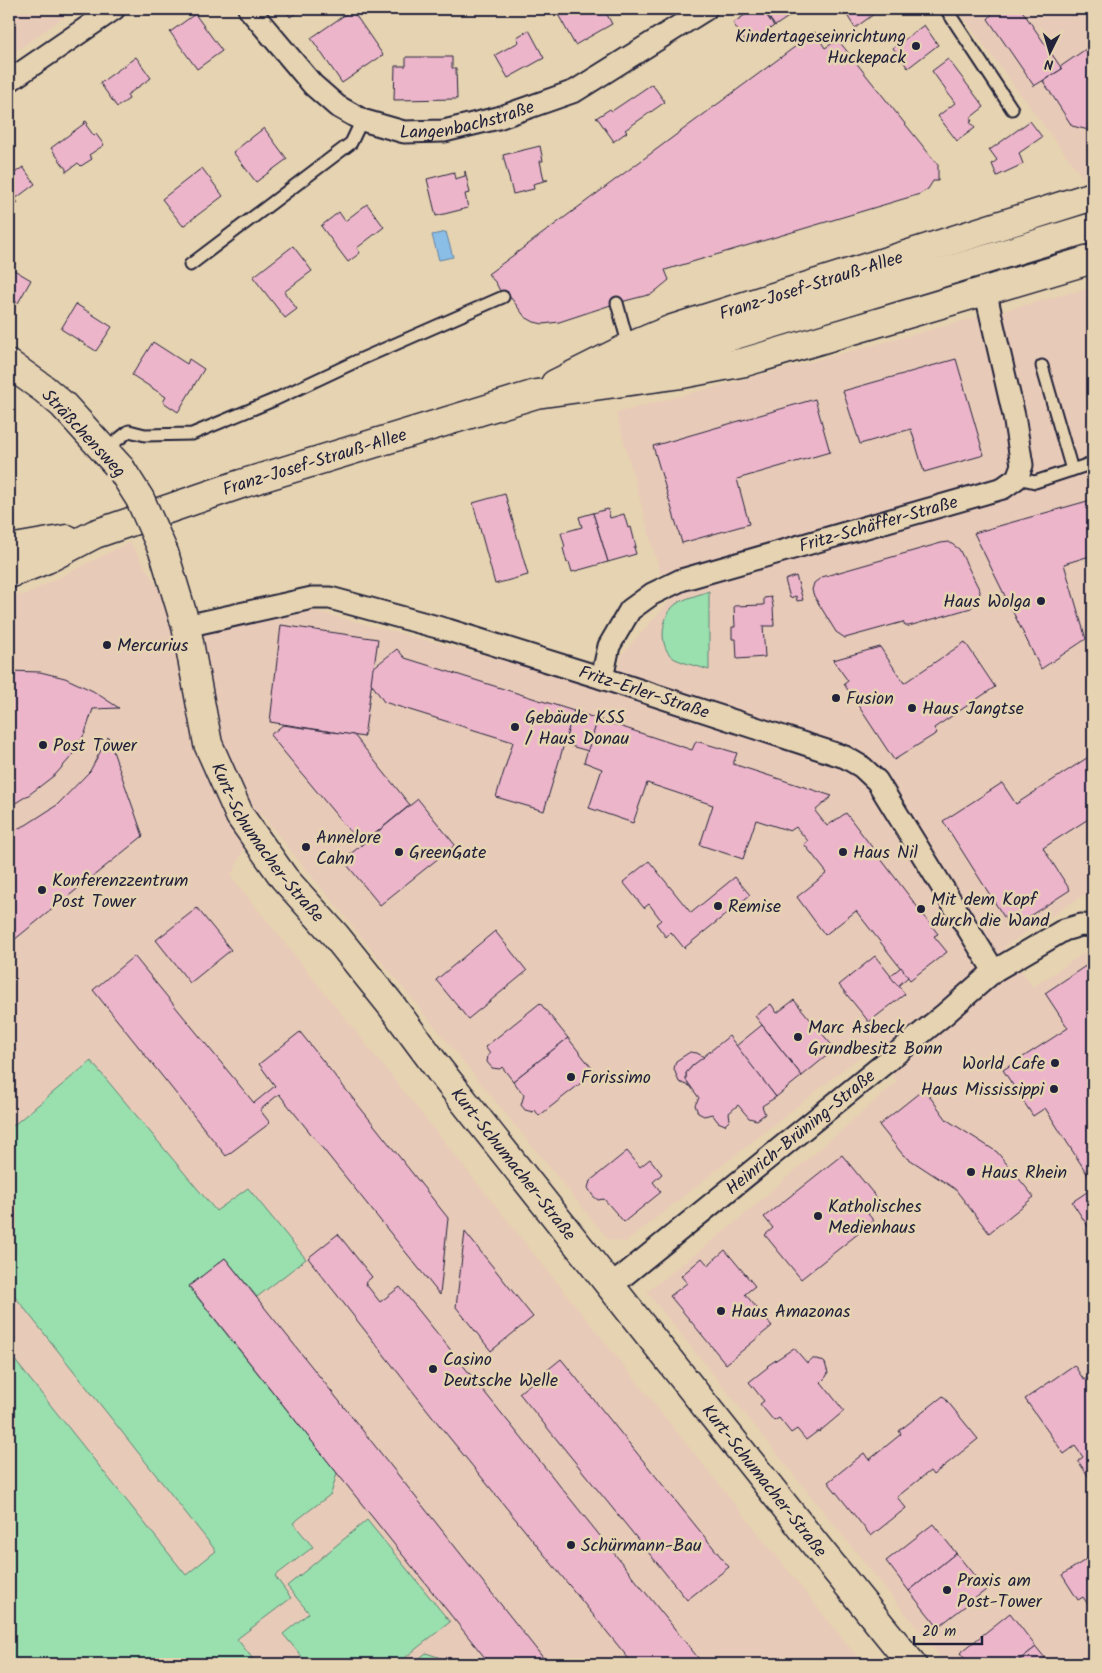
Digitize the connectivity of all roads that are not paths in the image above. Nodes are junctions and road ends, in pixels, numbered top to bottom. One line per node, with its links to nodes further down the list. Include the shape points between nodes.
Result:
1 (114, 9): 5 (street)
2 (248, 9): 7 (street, Langenbachstraße, via 313,85 337,106)
3 (706, 9): 7 (street, Langenbachstraße, via 575,91 498,118 444,131 404,132)
4 (946, 9): 6 (lane)
5 (9, 81)
6 (1012, 109)
7 (362, 120): 11 (lane, via 351,143)
8 (1093, 196): 15 (street, Franz-Josef-Strauß-Allee, via 672,329)
9 (1093, 227): 18 (street, Franz-Josef-Strauß-Allee)
10 (1093, 259): 12 (street, Franz-Josef-Strauß-Allee)
11 (190, 265)
12 (986, 290): 18 (street, Franz-Josef-Strauß-Allee, via 745,362); 22 (street, via 1014,416 1022,465)
13 (503, 297): 19 (lane, via 192,434 145,435 129,430)
14 (617, 303): 15 (lane)
15 (629, 347): 18 (street, Franz-Josef-Strauß-Allee)
16 (9, 364): 19 (street, Sträßchensweg, via 57,400)
17 (1042, 366): 21 (lane)
18 (536, 394): 23 (street, Franz-Josef-Strauß-Allee, via 241,484)
19 (113, 460): 26 (street, Sträßchensweg, bridge, via 140,499 164,552)
20 (1093, 463): 21 (lane)
21 (1072, 470): 22 (lane, via 1035,482)
22 (1017, 478): 27 (street, Fritz-Schäffer-Straße, via 1003,488 681,580 652,594 630,610 610,646)
23 (95, 534): 24 (street, Franz-Josef-Strauß-Allee); 25 (street, Franz-Josef-Strauß-Allee)
24 (9, 549)
25 (9, 574)
26 (186, 626): 27 (street, Fritz-Erler-Straße, via 312,598 330,598 448,630); 30 (street, Kurt-Schumacher-Straße, via 208,744 240,816 284,878 335,935)
27 (602, 678): 29 (street, Fritz-Erler-Straße, via 815,746 862,767 877,781)
28 (1093, 926): 29 (street, Heinrich-Brüning-Straße, via 1081,925 1064,930)
29 (994, 971): 30 (street, Heinrich-Brüning-Straße)
30 (611, 1286): 31 (street, Kurt-Schumacher-Straße)
31 (912, 1664)

